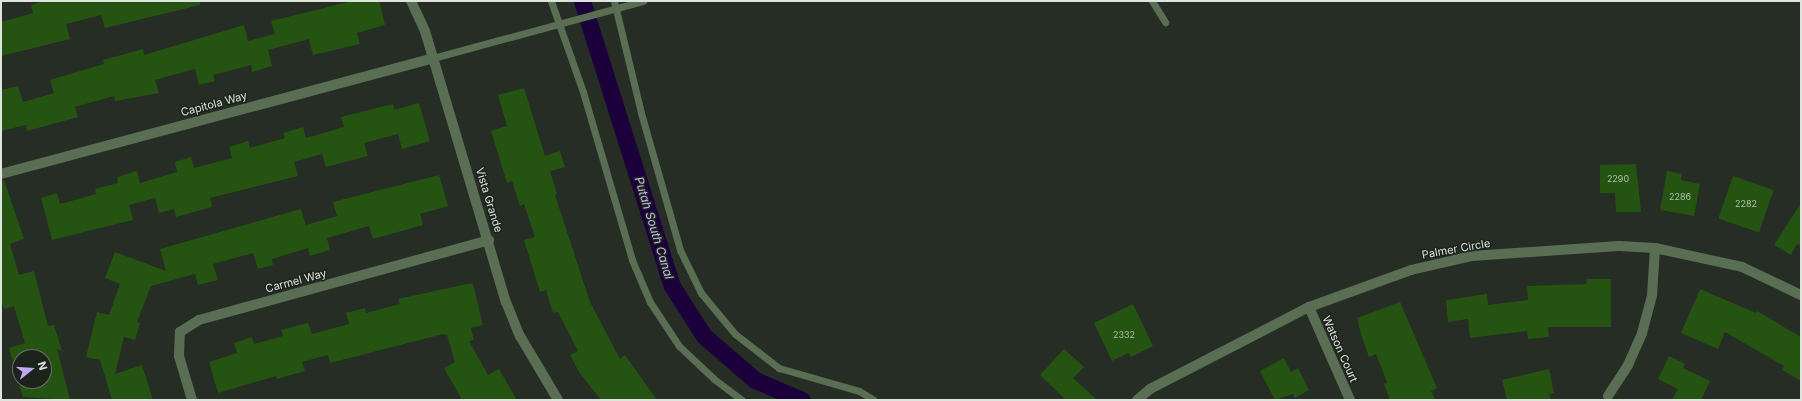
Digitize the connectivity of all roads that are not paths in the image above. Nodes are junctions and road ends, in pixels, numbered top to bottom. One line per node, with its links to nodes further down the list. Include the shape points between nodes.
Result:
1 (411, 1): 9 (street, Vista Grande)
2 (551, 1): 8 (lane)
3 (614, 1): 6 (lane)
4 (643, 1): 6 (lane)
5 (1152, 1): 7 (lane)
6 (614, 11): 8 (lane); 19 (lane, via 626,38 641,113 680,250 700,293 735,334 779,368 860,391)
7 (1165, 22)
8 (559, 26): 9 (lane); 18 (lane, via 583,92 632,260 650,302 679,346 714,379)
9 (433, 58): 10 (street, Capitola Way); 11 (street, Vista Grande)
10 (1, 174)
11 (488, 240): 16 (street, Carmel Way, via 198,320 180,332 179,356); 17 (street, Vista Grande, via 506,302 520,336)
12 (1655, 248): 13 (street, Palmer Circle, via 1742,267); 14 (street, Palmer Circle, via 1618,246 1472,256 1411,270); 15 (street, via 1652,295 1642,333 1628,365)
13 (1801, 295)
14 (1308, 307): 20 (street, Palmer Circle, via 1150,389); 21 (street, Watson Court)
15 (1608, 396)
16 (192, 400)
17 (558, 400)
18 (742, 400)
19 (874, 400)
20 (1137, 400)
21 (1350, 400)

